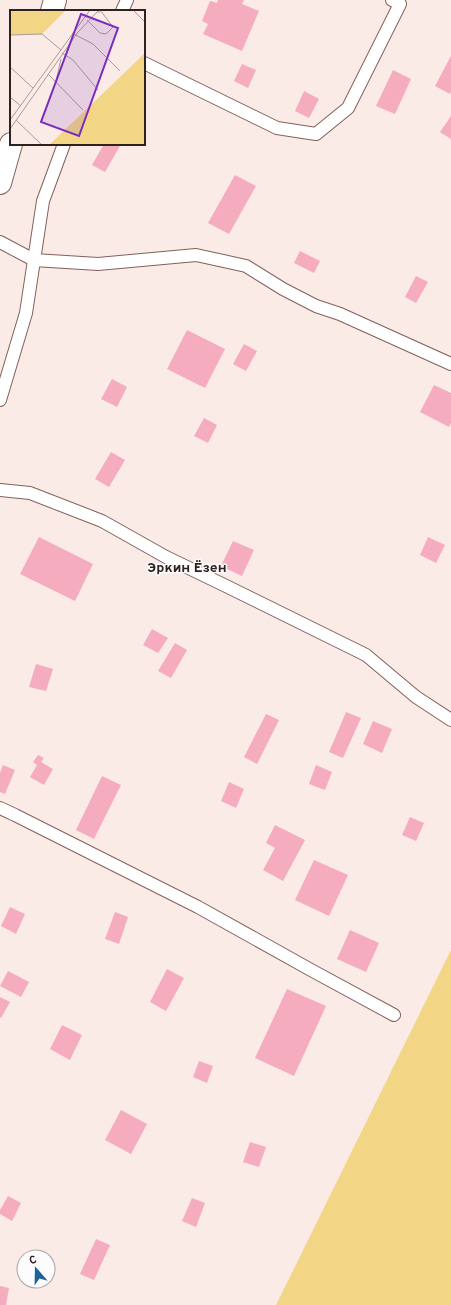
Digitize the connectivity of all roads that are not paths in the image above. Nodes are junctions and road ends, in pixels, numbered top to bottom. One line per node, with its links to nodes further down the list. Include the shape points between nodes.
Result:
1 (56, 0): 4 (street)
2 (127, 0): 5 (lane)
3 (392, 0): 6 (lane, via 400,4 348,108 316,134 277,128)
4 (52, 10)
5 (122, 10)
6 (145, 63)
7 (11, 145): 9 (street)
8 (64, 145): 11 (lane, via 43,201)
9 (0, 183)
10 (0, 242): 11 (lane)
11 (34, 260): 12 (lane, via 98,264 196,255 246,266 316,306 340,314); 13 (lane, via 26,313)
12 (451, 364)
13 (0, 400)
14 (0, 490): 15 (lane, via 30,494 102,521 166,557 366,656 416,697)
15 (451, 720)
16 (0, 808): 17 (lane, via 198,907)
17 (394, 1015)

